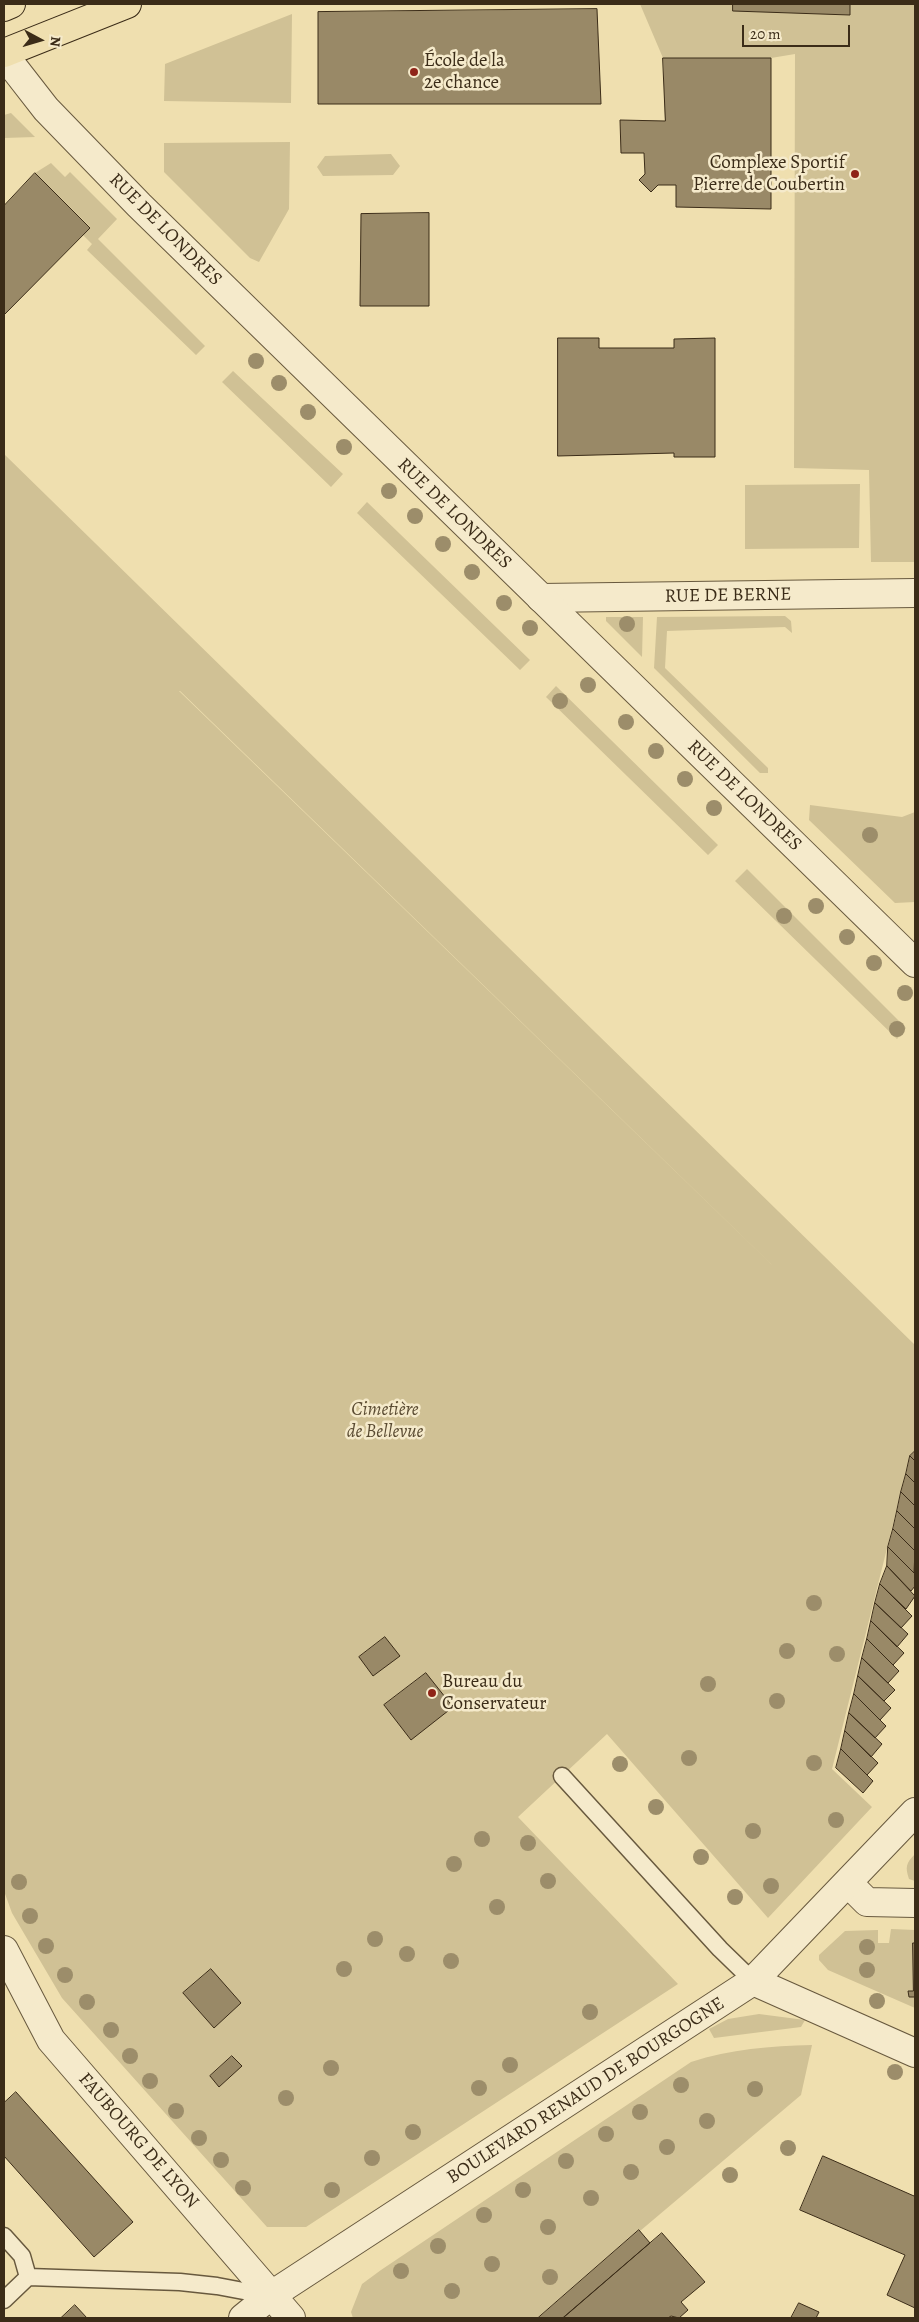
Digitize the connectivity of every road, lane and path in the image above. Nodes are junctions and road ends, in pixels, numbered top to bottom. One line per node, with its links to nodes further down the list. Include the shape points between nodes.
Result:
1 (11, 4): 3 (main road)
2 (127, 4): 4 (main road)
3 (4, 7)
4 (4, 54): 6 (street, RUE DE LONDRES, via 46,109 138,205)
5 (915, 593): 6 (street, RUE DE BERNE)
6 (541, 598): 7 (street, RUE DE LONDRES)
7 (915, 963)
8 (562, 1776): 13 (lane)
9 (915, 1812): 10 (street, BOULEVARD RENAUD DE BOURGOGNE)
10 (848, 1883): 11 (street, via 867,1902); 13 (street, BOULEVARD RENAUD DE BOURGOGNE)
11 (915, 1903)
12 (4, 1950): 17 (street, FAUBOURG DE LYON, via 51,2040)
13 (753, 1982): 14 (street); 17 (street, BOULEVARD RENAUD DE BOURGOGNE)
14 (915, 2053)
15 (4, 2236): 16 (lane, via 22,2256)
16 (28, 2277): 17 (lane, via 180,2282); 18 (lane)
17 (270, 2296): 19 (street, BOULEVARD RENAUD DE BOURGOGNE); 20 (street, FAUBOURG DE LYON)
18 (4, 2300)
19 (243, 2318)
20 (291, 2318)

